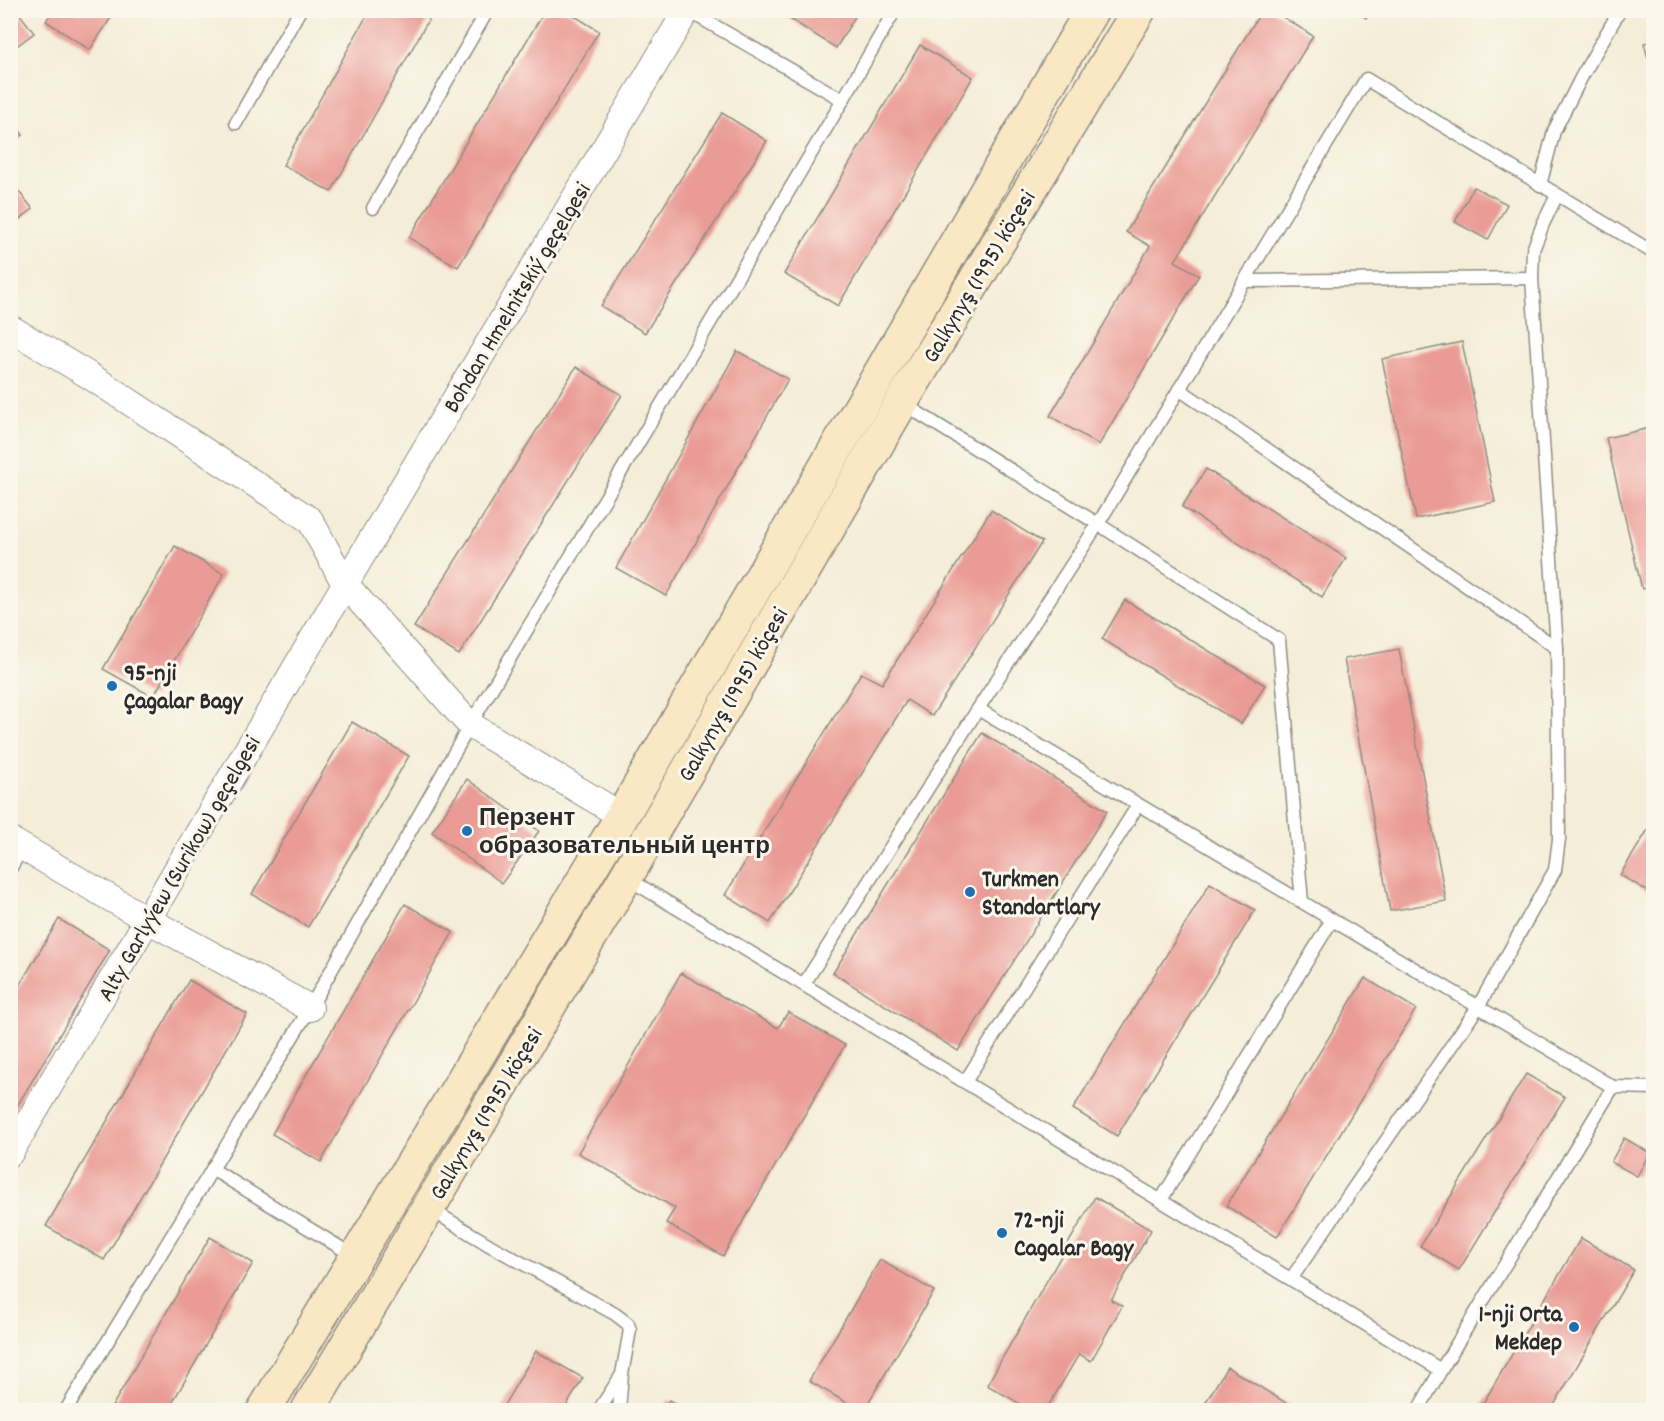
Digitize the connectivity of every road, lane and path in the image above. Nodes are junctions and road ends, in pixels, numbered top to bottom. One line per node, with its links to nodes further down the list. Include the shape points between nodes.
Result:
1 (300, 10): 9 (lane)
2 (488, 10): 12 (lane)
3 (895, 10): 8 (lane)
4 (1092, 10): 25 (main road, Galkynyş (1995) köçesi)
5 (1139, 10): 18 (main road, Galkynyş (1995) köçesi)
6 (1620, 10): 10 (lane, via 1554,131)
7 (687, 11): 8 (lane); 20 (street, Bohdan Hmelnitskiý geçelgesi)
8 (843, 100): 23 (lane)
9 (236, 123)
10 (1540, 185): 11 (lane); 15 (lane, via 1366,79)
11 (1557, 195): 13 (lane); 14 (lane, via 1533,250)
12 (373, 208)
13 (1653, 253)
14 (1532, 278): 15 (lane); 21 (lane)
15 (1244, 281): 17 (lane)
16 (10, 328): 20 (street, via 310,520)
17 (1179, 389): 19 (lane); 21 (lane)
18 (902, 403): 19 (lane); 27 (main road, Galkynyş (1995) köçesi)
19 (1098, 524): 22 (lane); 28 (lane, via 1279,640)
20 (345, 584): 23 (street); 29 (street, Alty Garlyýew (Surikow) geçelgesi)
21 (1557, 648): 32 (lane, via 1559,838 1555,870)
22 (978, 709): 24 (lane); 31 (lane)
23 (470, 725): 25 (street); 33 (lane)
24 (1138, 804): 28 (lane); 34 (lane)
25 (622, 816): 41 (main road, Galkynyş (1995) köçesi)
26 (15, 852): 29 (street)
27 (626, 877): 31 (lane); 40 (main road, Galkynyş (1995) köçesi)
28 (1302, 902): 30 (lane)
29 (148, 920): 33 (street); 37 (street, Alty Garlyýew (Surikow) geçelgesi)
30 (1332, 920): 32 (lane); 39 (lane)
31 (804, 984): 34 (lane)
32 (1478, 1007): 35 (lane); 42 (lane)
33 (310, 1008): 38 (lane)
34 (965, 1082): 39 (lane)
35 (1613, 1087): 36 (lane); 43 (lane)
36 (1653, 1088)
37 (10, 1153)
38 (212, 1169): 41 (lane); 45 (lane)
39 (1161, 1200): 42 (lane)
40 (428, 1208): 44 (lane, via 628,1324); 47 (main road, Galkynyş (1995) köçesi)
41 (356, 1257): 46 (main road, Galkynyş (1995) köçesi)
42 (1291, 1279): 43 (lane)
43 (1441, 1371): 50 (lane)
44 (622, 1374): 48 (lane); 49 (lane)
45 (66, 1410)
46 (264, 1410)
47 (308, 1410)
48 (599, 1410)
49 (620, 1410)
50 (1418, 1410)

